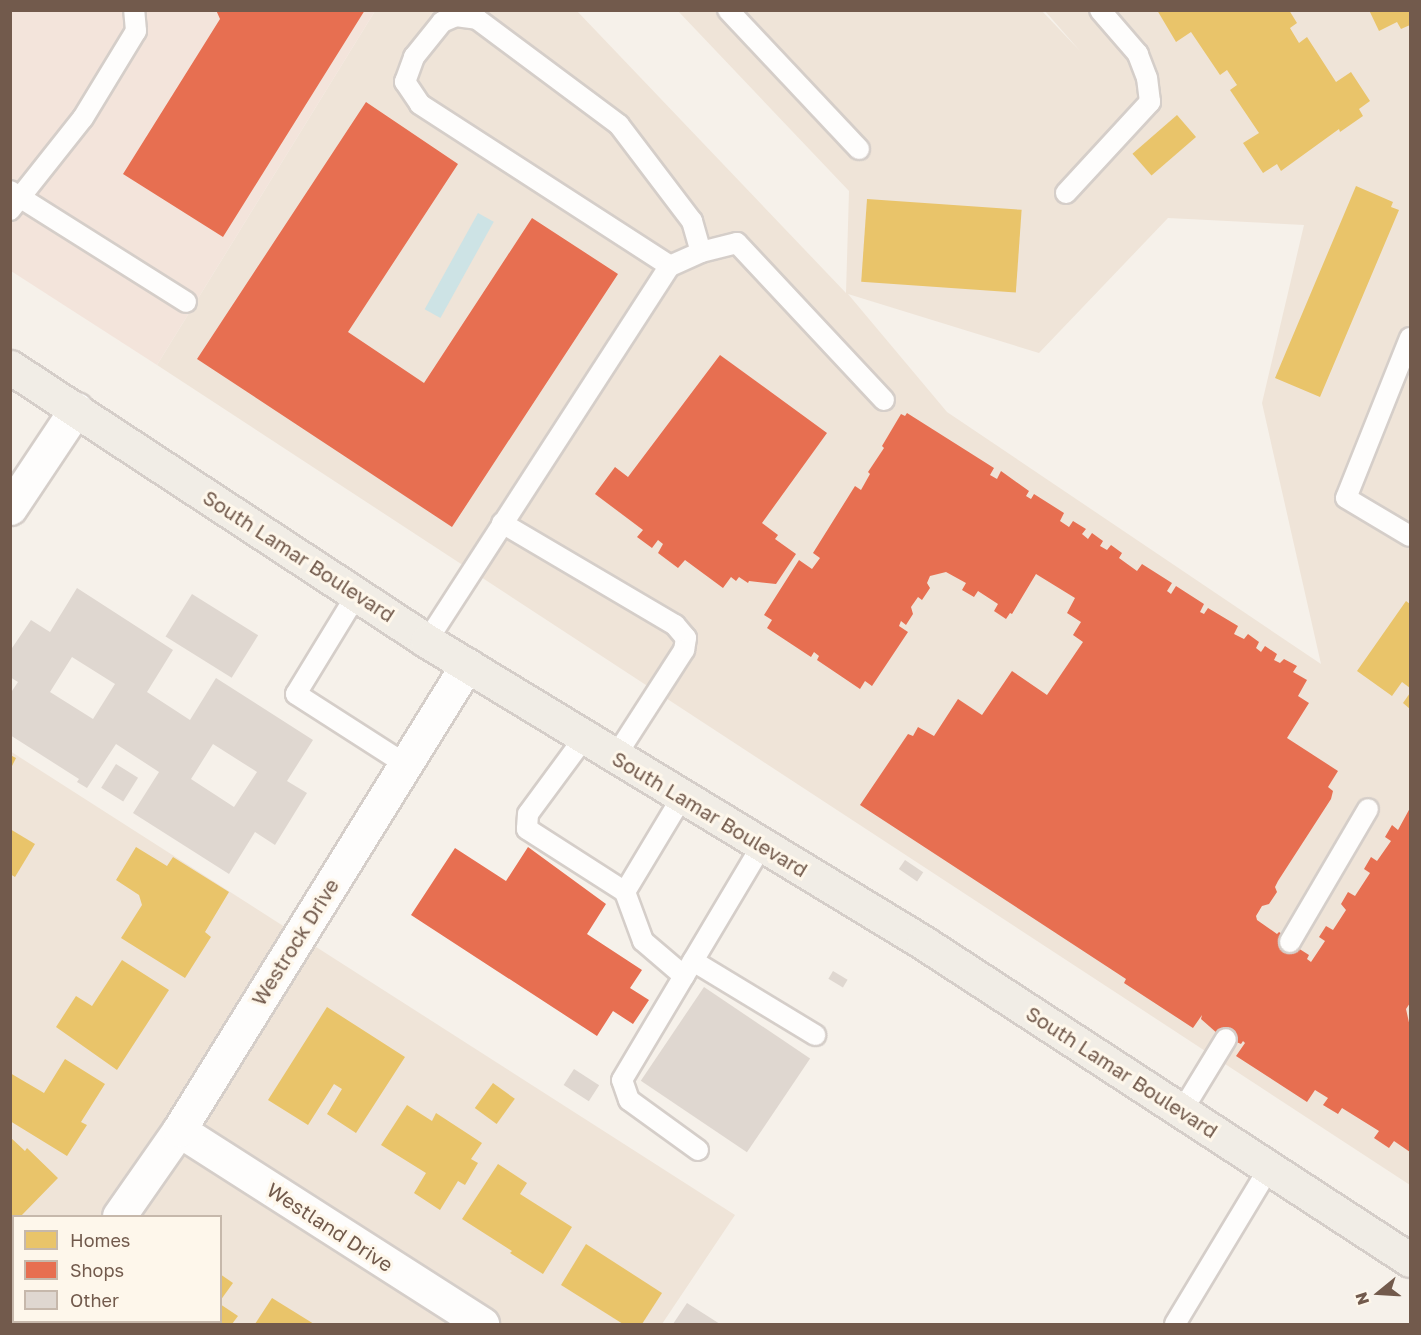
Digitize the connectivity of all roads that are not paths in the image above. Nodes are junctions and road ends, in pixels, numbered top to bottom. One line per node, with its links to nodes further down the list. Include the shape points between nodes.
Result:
1 (134, 10): 6 (lane, via 136,31 83,118)
2 (728, 10): 4 (lane)
3 (1100, 10): 5 (lane, via 1138,54 1150,102)
4 (860, 149)
5 (1066, 193)
6 (13, 199): 9 (lane)
7 (701, 252): 8 (lane); 8 (lane, via 692,221 619,126 477,19 456,16 442,21 414,57 405,82 420,104); 12 (lane, via 737,243)
8 (670, 266): 15 (lane)
9 (186, 302)
10 (1410, 338): 16 (lane, via 1346,498)
11 (10, 367): 13 (main road, South Lamar Boulevard)
12 (884, 400)
13 (76, 409): 14 (street); 17 (main road, South Lamar Boulevard)
14 (10, 508)
15 (502, 523): 18 (lane); 21 (lane, via 675,625 686,639 684,650)
16 (1410, 536)
17 (357, 594): 18 (main road, South Lamar Boulevard); 22 (lane, via 296,693)
18 (427, 641): 19 (main road, South Lamar Boulevard)
19 (466, 665): 20 (main road, South Lamar Boulevard); 22 (street, Westrock Drive)
20 (584, 738): 21 (main road, South Lamar Boulevard); 26 (lane, via 528,814 526,829)
21 (615, 757): 23 (main road, South Lamar Boulevard)
22 (405, 764): 32 (street, Westrock Drive)
23 (682, 797): 25 (main road, South Lamar Boulevard); 26 (lane)
24 (1368, 809): 27 (lane)
25 (762, 845): 28 (lane); 31 (main road, South Lamar Boulevard, via 924,943)
26 (625, 892): 28 (lane, via 643,940)
27 (1290, 942)
28 (689, 968): 29 (lane); 33 (lane, via 622,1080 629,1100)
29 (815, 1035)
30 (1226, 1039): 31 (lane)
31 (1182, 1111): 34 (main road, South Lamar Boulevard)
32 (179, 1130): 35 (street, Westrock Drive); 37 (street, Westland Drive)
33 (698, 1150)
34 (1269, 1168): 36 (main road, South Lamar Boulevard); 38 (lane)
35 (120, 1215)
36 (1410, 1260)
37 (482, 1324)
38 (1175, 1324)

